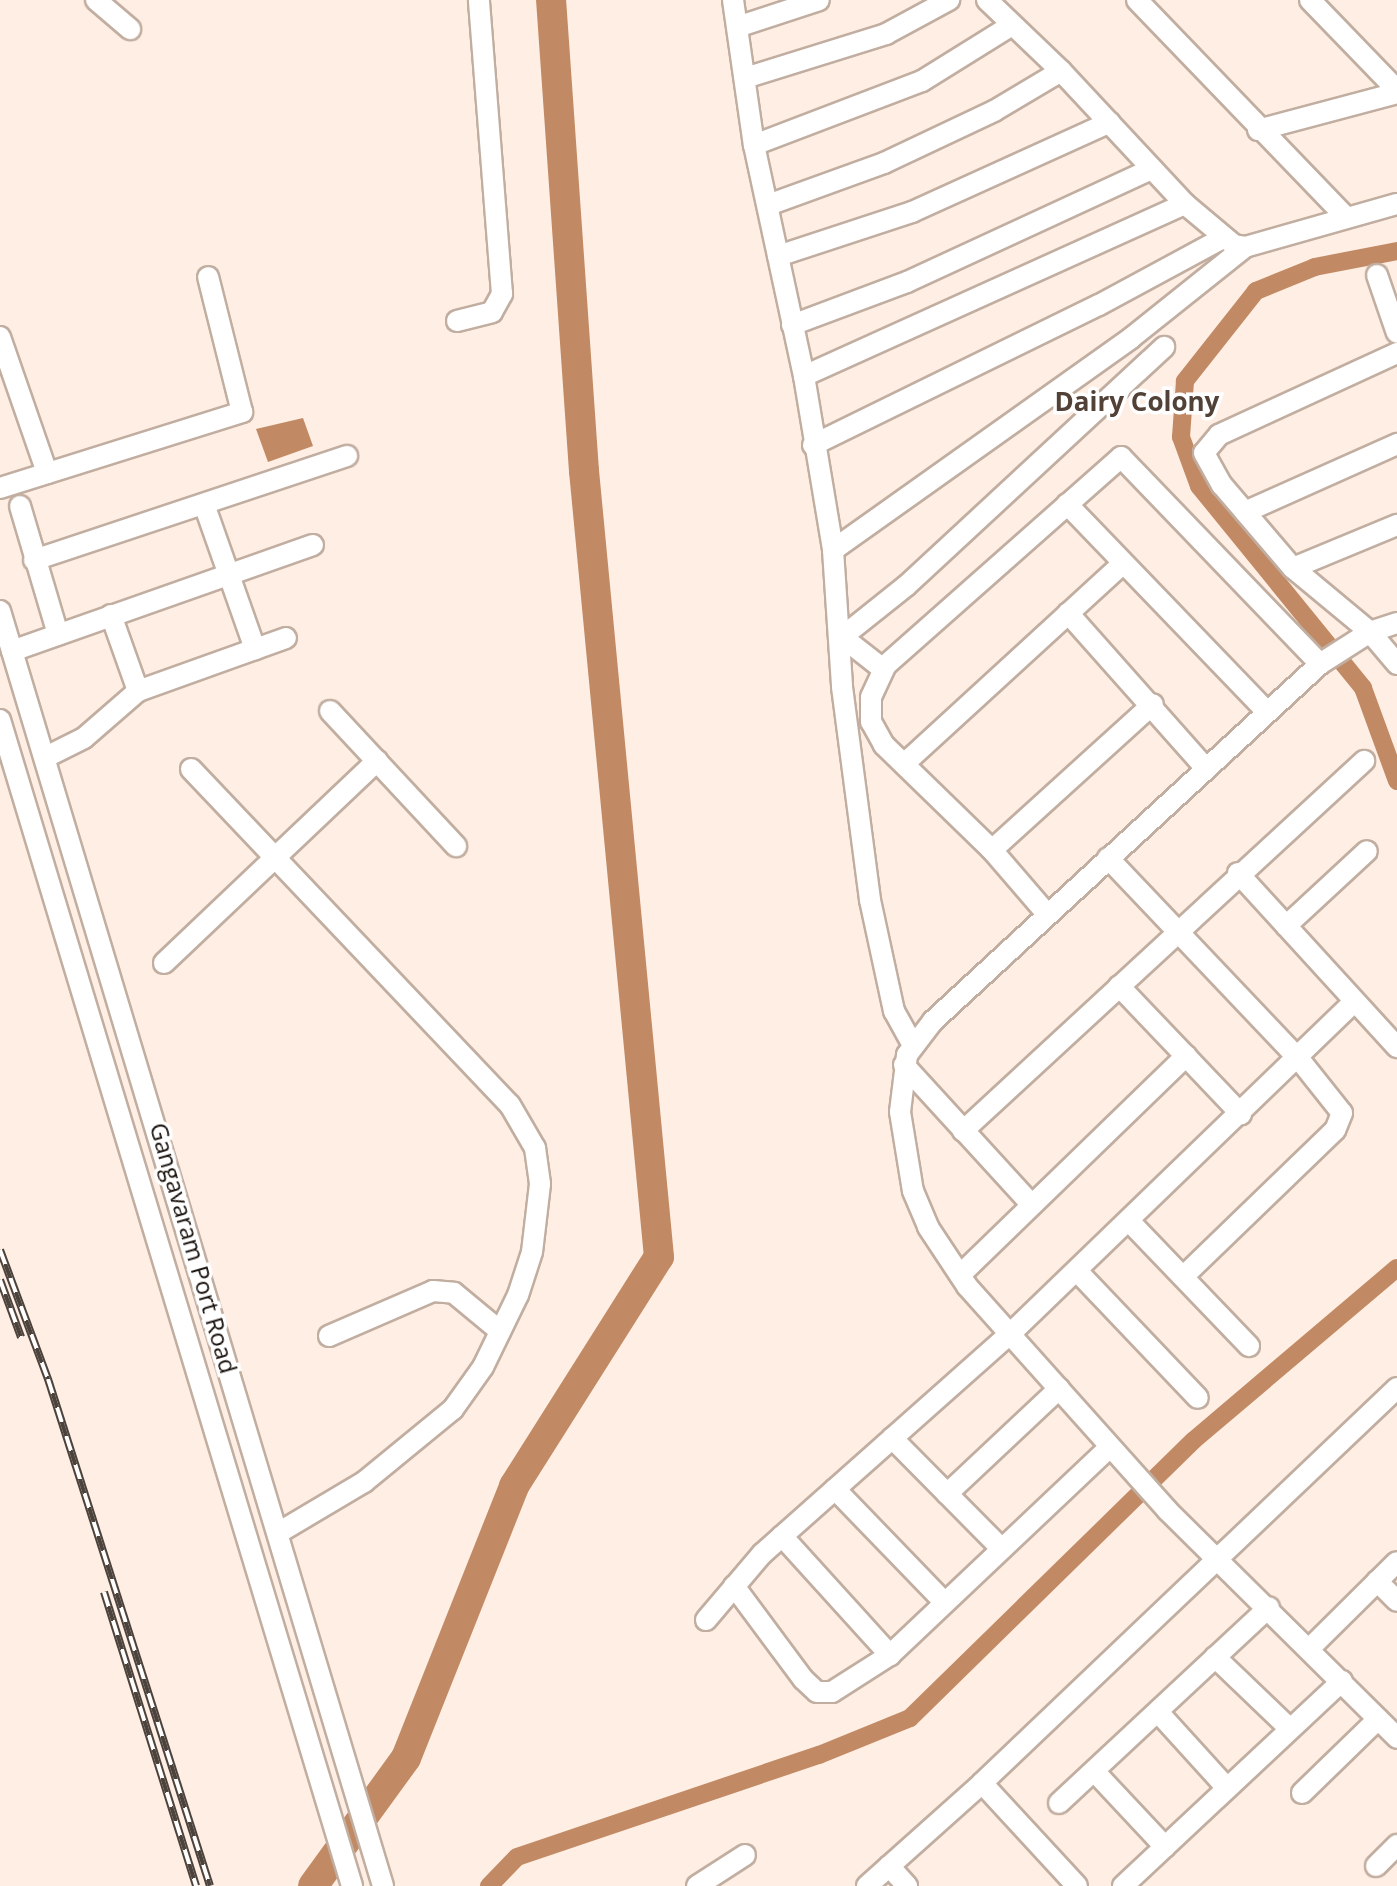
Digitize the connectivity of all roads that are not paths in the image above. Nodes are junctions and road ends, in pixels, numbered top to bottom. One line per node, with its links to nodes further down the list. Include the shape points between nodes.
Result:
1 (96, 0): 11 (street)
2 (479, 0): 28 (street, via 502,294 492,312)
3 (733, 0): 10 (street)
4 (819, 0): 10 (street)
5 (949, 0): 13 (street, via 886,34)
6 (987, 0): 9 (street)
7 (1137, 0): 16 (street)
8 (1310, 0): 14 (street)
9 (1012, 25): 12 (street); 17 (street, via 922,81)
10 (737, 27): 13 (street)
11 (130, 29)
12 (1061, 71): 15 (street); 21 (street, via 994,111 884,163)
13 (745, 78): 17 (street)
14 (1397, 92): 16 (street)
15 (1110, 122): 18 (street); 25 (street, via 912,212)
16 (1258, 130): 22 (street)
17 (754, 145): 21 (street)
18 (1152, 169): 19 (street); 29 (street, via 907,282)
19 (1185, 204): 23 (street); 34 (street)
20 (1397, 204): 22 (street)
21 (768, 205): 25 (street)
22 (1345, 216): 24 (street)
23 (1223, 238): 24 (street); 36 (street)
24 (1245, 247): 46 (street, via 1131,338)
25 (778, 256): 29 (street)
26 (1377, 275): 30 (street)
27 (208, 277): 38 (street, via 242,412)
28 (457, 321)
29 (792, 325): 34 (street)
30 (1397, 333)
31 (0, 337): 38 (street)
32 (1164, 347): 57 (street, via 906,586)
33 (1397, 353): 43 (street, via 1208,444 1207,464)
34 (804, 376): 36 (street)
35 (1397, 444): 43 (street)
36 (813, 445): 46 (street)
37 (347, 456): 40 (street)
38 (47, 473): 39 (street)
39 (0, 488)
40 (204, 504): 47 (street); 50 (street)
41 (1067, 504): 48 (street); 61 (street, via 1115,459 1127,458); 63 (street)
42 (20, 506): 47 (street)
43 (1245, 512): 49 (street)
44 (1397, 525): 49 (street)
45 (313, 545): 50 (street)
46 (833, 550): 57 (street)
47 (34, 560): 56 (street)
48 (1121, 565): 52 (street); 67 (street)
49 (1293, 568): 55 (street)
50 (228, 574): 53 (street); 59 (street)
51 (0, 611): 60 (street, Gangavaram Port Road)
52 (1068, 613): 65 (street); 72 (street)
53 (111, 615): 56 (street); 64 (street)
54 (1397, 623): 55 (street)
55 (1370, 632): 61 (street); 62 (street)
56 (58, 634): 60 (street)
57 (842, 637): 63 (street); 87 (street, via 842,687 870,900 894,1011)
58 (286, 638): 59 (street)
59 (255, 649): 64 (street)
60 (12, 651): 69 (street, Gangavaram Port Road)
61 (1320, 664): 67 (street)
62 (1397, 664)
63 (883, 669): 72 (street, via 871,697 871,722)
64 (138, 691): 69 (street, via 84,738)
65 (1153, 704): 73 (street); 76 (street)
66 (330, 711): 70 (street)
67 (1266, 711): 73 (street)
68 (0, 720): 139 (street, Gangavaram Port Road)
69 (46, 757): 110 (street, Gangavaram Port Road)
70 (377, 761): 75 (street); 79 (street)
71 (1364, 761): 80 (street)
72 (904, 764): 76 (street)
73 (1204, 766): 78 (street)
74 (191, 769): 79 (street)
75 (456, 846)
76 (992, 850): 81 (street)
77 (1367, 851): 82 (street)
78 (1108, 858): 81 (street); 83 (street)
79 (278, 861): 84 (street); 99 (street, via 510,1105 527,1130 540,1184 532,1252)
80 (1238, 873): 82 (street); 83 (street)
81 (1047, 914): 87 (street)
82 (1286, 926): 86 (street)
83 (1179, 927): 85 (street); 90 (street)
84 (164, 963)
85 (1119, 986): 89 (street); 93 (street)
86 (1354, 1002): 88 (street); 90 (street)
87 (912, 1043): 91 (street)
88 (1397, 1047)
89 (1186, 1056): 92 (street); 94 (street)
90 (1299, 1059): 92 (street); 98 (street, via 1338,1106 1341,1120)
91 (904, 1065): 93 (street); 97 (street, via 900,1112 913,1191 928,1227)
92 (1241, 1114): 95 (street)
93 (963, 1131): 94 (street)
94 (1030, 1203): 97 (street)
95 (1130, 1222): 96 (street); 98 (street)
96 (1077, 1271): 100 (street); 105 (street)
97 (960, 1275): 100 (street)
98 (1183, 1277): 102 (street)
99 (500, 1331): 101 (street, via 454,1293 433,1291); 110 (street, via 453,1409 364,1482)
100 (1010, 1334): 104 (street); 106 (street)
101 (329, 1336)
102 (1249, 1346)
103 (1397, 1388): 113 (street)
104 (1059, 1389): 107 (street); 109 (street)
105 (1198, 1398)
106 (892, 1438): 108 (street); 109 (street)
107 (1110, 1447): 112 (street); 113 (street)
108 (835, 1489): 111 (street); 118 (street)
109 (947, 1494): 112 (street)
110 (278, 1533): 140 (street, Gangavaram Port Road)
111 (782, 1536): 116 (street); 122 (street)
112 (1002, 1549): 118 (street)
113 (1217, 1556): 119 (street); 130 (street)
114 (1397, 1562): 115 (street)
115 (1377, 1581): 117 (street); 121 (street)
116 (734, 1586): 120 (street); 122 (street, via 817,1692 832,1692)
117 (1397, 1601)
118 (945, 1603): 122 (street)
119 (1269, 1607): 121 (street); 123 (street)
120 (706, 1620)
121 (1310, 1648): 124 (street)
122 (890, 1655)
123 (1215, 1657): 125 (street); 127 (street)
124 (1342, 1681): 126 (street); 127 (street)
125 (1158, 1712): 129 (street); 131 (street)
126 (1378, 1719): 128 (street); 132 (street)
127 (1290, 1729): 131 (street)
128 (1397, 1738)
129 (1094, 1771): 133 (street); 135 (street)
130 (982, 1783): 137 (street); 144 (street)
131 (1227, 1788): 135 (street)
132 (1302, 1793)
133 (1059, 1803)
134 (1397, 1845): 138 (street)
135 (1165, 1847): 145 (street)
136 (745, 1855): 141 (street)
137 (889, 1866): 142 (street); 143 (street)
138 (1376, 1866)
139 (352, 1886)
140 (383, 1886)
141 (697, 1886)
142 (867, 1886)
143 (907, 1886)
144 (1077, 1886)
145 (1123, 1886)

